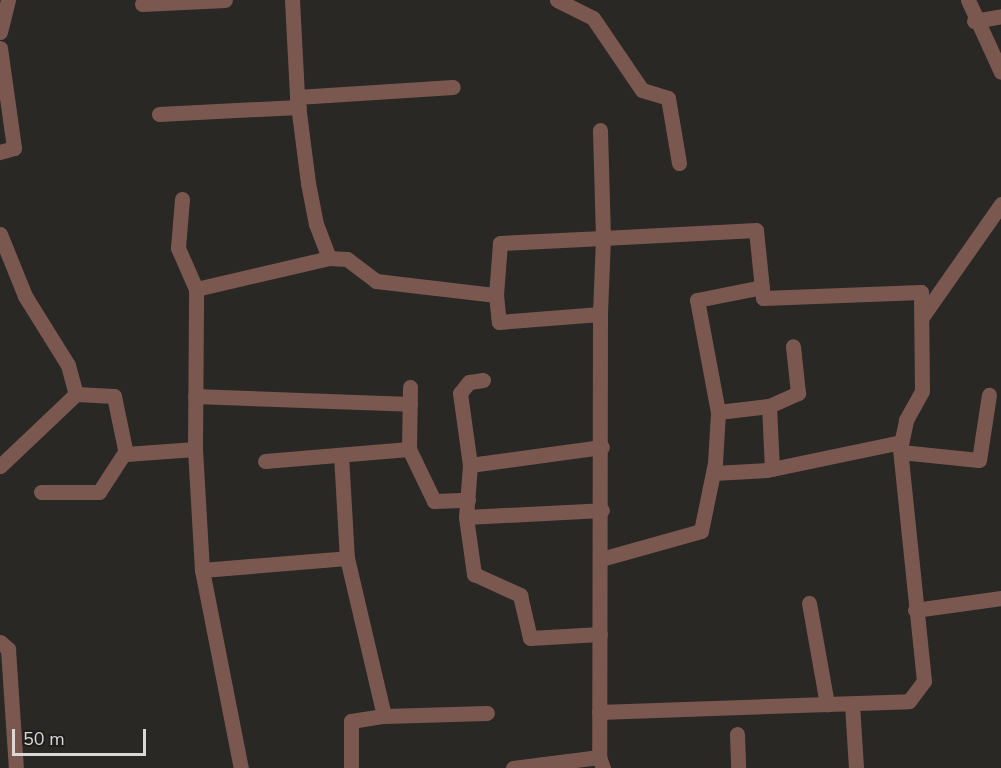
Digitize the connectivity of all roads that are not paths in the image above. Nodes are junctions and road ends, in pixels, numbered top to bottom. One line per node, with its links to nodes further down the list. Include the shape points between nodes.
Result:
1 (8, 0): 9 (street)
2 (225, 0): 6 (street)
3 (292, 0): 13 (street)
4 (557, 0): 17 (street, via 593,18 642,90 668,98)
5 (968, 0): 8 (street)
6 (142, 4)
7 (1001, 16): 8 (street)
8 (974, 21): 11 (street)
9 (0, 32)
10 (0, 48): 16 (street, via 14,148)
11 (1001, 72)
12 (453, 87): 13 (street)
13 (298, 102): 14 (street); 22 (street, via 316,225)
14 (159, 114)
15 (600, 130): 21 (street)
16 (0, 152)
17 (679, 163)
18 (182, 199): 24 (street, via 178,248)
19 (1001, 204): 27 (street)
20 (0, 234): 31 (street, via 25,296 68,365)
21 (603, 238): 23 (street, via 756,230); 25 (street, via 500,243); 26 (street)
22 (329, 258): 24 (street); 25 (street, via 347,259 376,282)
23 (762, 287): 27 (street, via 763,298 921,292); 36 (street, via 697,300)
24 (196, 289): 33 (street)
25 (496, 295): 26 (street, via 499,322)
26 (600, 314): 37 (street)
27 (922, 316): 38 (street, via 922,391 906,420)
28 (793, 346): 35 (street, via 798,393)
29 (483, 380): 44 (street, via 468,382 460,393)
30 (410, 387): 34 (street)
31 (76, 394): 41 (street, via 114,396); 45 (street)
32 (989, 395): 38 (street, via 979,460)
33 (195, 396): 34 (street); 39 (street)
34 (410, 404): 40 (street)
35 (769, 406): 36 (street); 46 (street)
36 (718, 412): 47 (street)
37 (602, 447): 44 (street); 50 (street)
38 (901, 447): 46 (street); 57 (street)
39 (195, 449): 41 (street); 54 (street)
40 (409, 449): 42 (street); 49 (street, via 434,501)
41 (125, 452): 48 (street, via 99,492)
42 (341, 454): 43 (street); 52 (street)
43 (265, 460)
44 (470, 465): 49 (street)
45 (0, 466)
46 (771, 469): 47 (street)
47 (714, 473): 53 (street, via 701,531)
48 (41, 492)
49 (468, 500): 51 (street)
50 (602, 510): 51 (street); 53 (street)
51 (466, 517): 58 (street, via 474,574 520,595 530,638)
52 (347, 558): 54 (street); 64 (street)
53 (601, 559): 58 (street)
54 (202, 570): 68 (street)
55 (1001, 598): 57 (street)
56 (809, 603): 60 (street)
57 (915, 610): 61 (street, via 924,681 909,701)
58 (600, 634): 62 (street)
59 (0, 642): 67 (street, via 8,649)
60 (827, 704): 61 (street); 62 (street)
61 (852, 704): 72 (street)
62 (599, 712): 66 (street)
63 (487, 713): 64 (street)
64 (384, 716): 69 (street, via 351,721)
65 (737, 734): 71 (street)
66 (601, 762): 70 (street)
67 (16, 768)
68 (241, 768)
69 (351, 768)
70 (513, 768)
71 (738, 768)
72 (856, 768)

